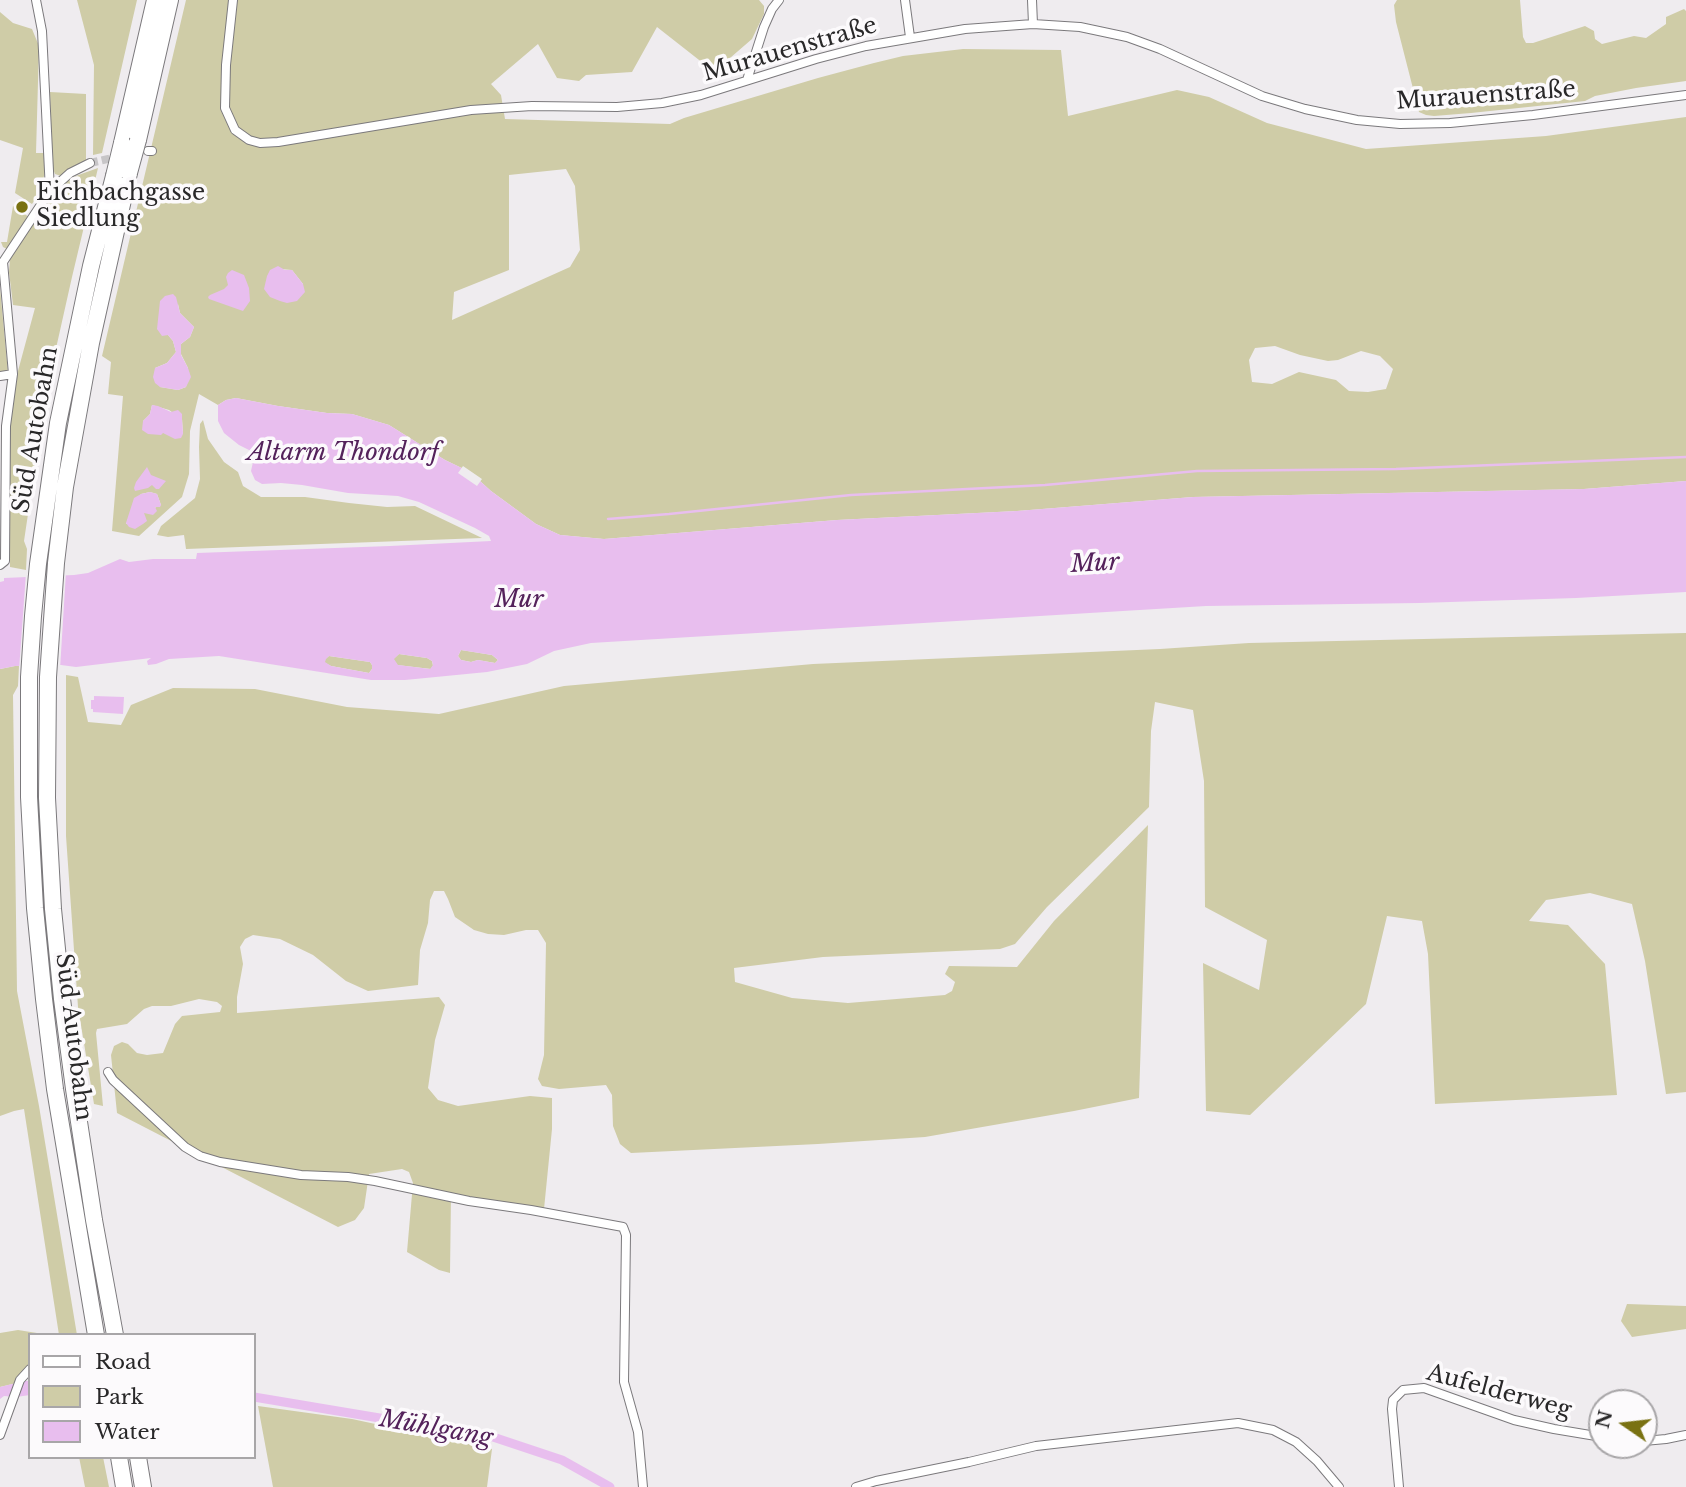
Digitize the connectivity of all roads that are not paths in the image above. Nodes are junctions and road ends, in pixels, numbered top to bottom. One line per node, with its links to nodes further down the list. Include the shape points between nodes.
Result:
1 (36, 0): 15 (street, via 43,32)
2 (155, 0): 12 (highway, Süd Autobahn)
3 (170, 0): 12 (highway, Süd Autobahn)
4 (233, 0): 10 (street, Murauenstraße, via 225,107 235,130 260,143 471,110 662,103)
5 (779, 0): 10 (street, via 764,27)
6 (905, 0): 9 (street)
7 (1032, 0): 8 (street)
8 (1033, 24): 9 (street, Murauenstraße); 11 (street, Murauenstraße, via 1127,37 1262,96 1379,122 1450,123)
9 (910, 37): 10 (street, Murauenstraße, via 816,58)
10 (747, 80)
11 (1686, 95)
12 (140, 146): 14 (highway, Süd Autobahn, bridge)
13 (90, 163): 15 (street)
14 (122, 174): 22 (highway, Süd Autobahn, via 91,266 58,423 38,564 29,677 29,797 44,999); 23 (highway, Süd Autobahn, via 65,487 48,677 47,798 62,999)
15 (50, 191): 16 (street)
16 (1, 264): 17 (street)
17 (13, 374): 18 (street); 19 (street)
18 (0, 376)
19 (2, 480): 20 (street, via 5,561)
20 (0, 565)
21 (108, 1072): 33 (street, via 200,1156 287,1173 375,1181 623,1227 624,1382 638,1432)
22 (96, 1333)
23 (115, 1333)
24 (28, 1371): 25 (street, via 20,1380)
25 (0, 1435)
26 (1588, 1435): 36 (street, Aufelderweg, via 1514,1420 1424,1388 1403,1390 1393,1400 1392,1409)
27 (1686, 1438): 28 (street)
28 (1658, 1440)
29 (119, 1459): 31 (highway)
30 (138, 1459): 32 (highway)
31 (124, 1487)
32 (144, 1487)
33 (643, 1487)
34 (856, 1487): 35 (street, via 1036,1447 1238,1423 1273,1430 1296,1442)
35 (1339, 1487)
36 (1399, 1487)

